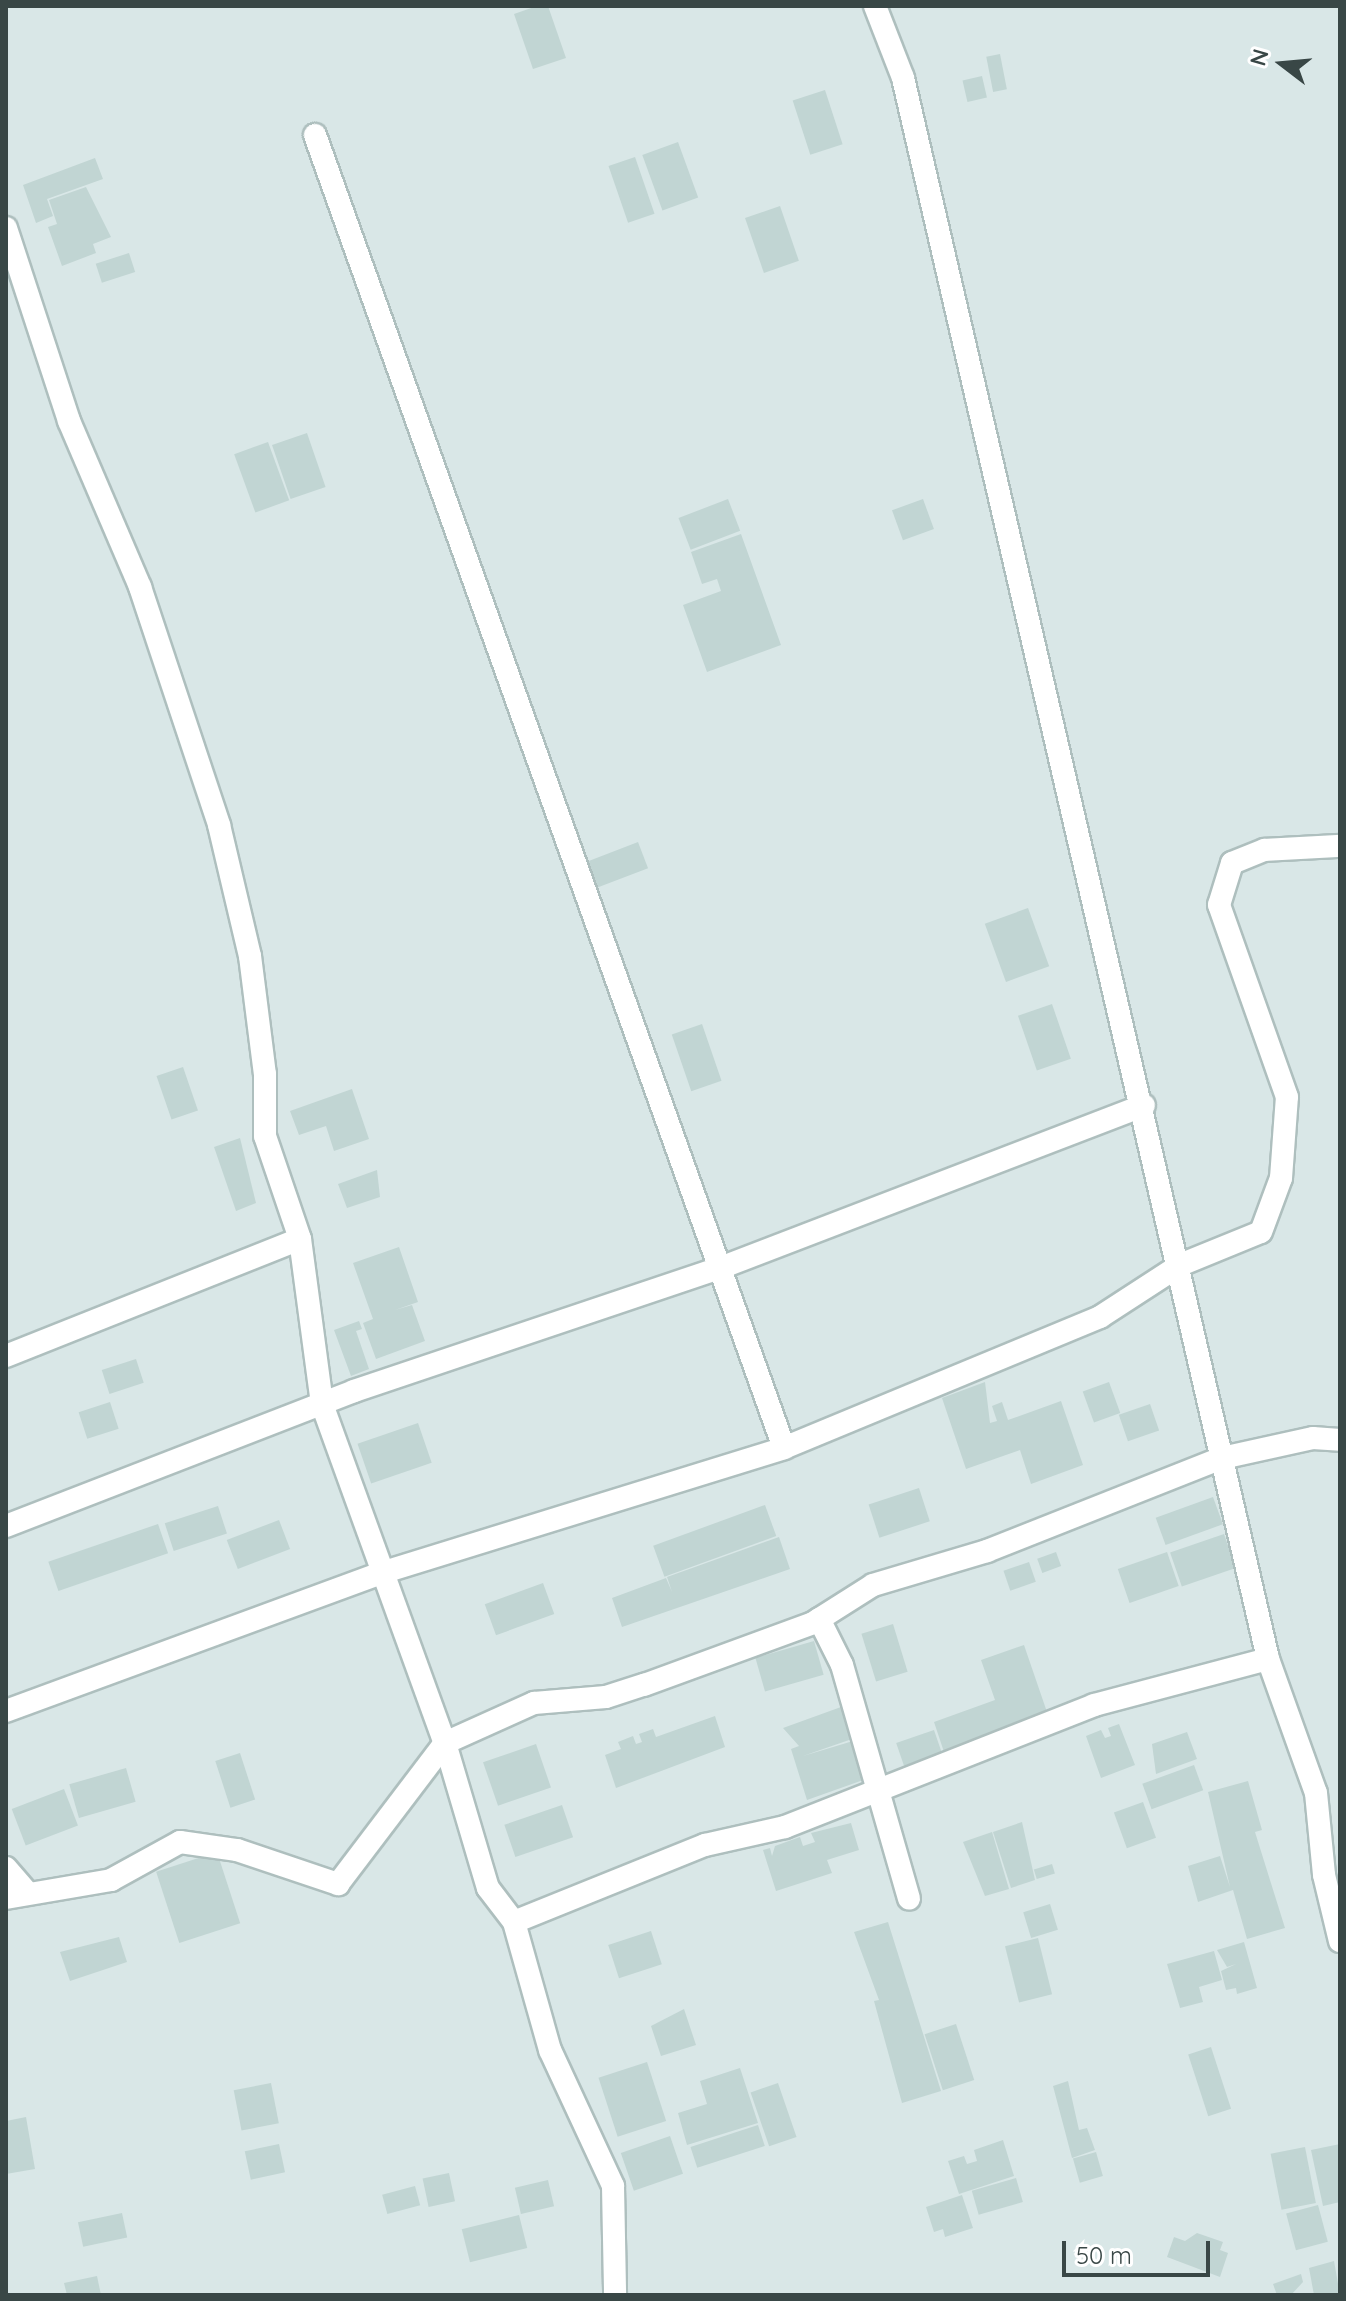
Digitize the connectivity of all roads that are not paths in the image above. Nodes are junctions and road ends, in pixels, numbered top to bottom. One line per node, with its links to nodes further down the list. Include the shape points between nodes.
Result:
1 (875, 6): 5 (street, via 903,78)
2 (315, 135): 8 (street)
3 (6, 228): 6 (street, via 69,421 140,587 219,825 250,956 265,1074 265,1136)
4 (1340, 846): 7 (street, via 1265,850 1232,863 1219,905 1287,1097 1281,1178 1261,1232)
5 (1144, 1105): 7 (street); 8 (street)
6 (300, 1239): 9 (street); 10 (street)
7 (1180, 1265): 12 (street, via 1100,1317); 13 (street)
8 (720, 1268): 10 (street); 12 (street)
9 (6, 1356)
10 (322, 1404): 14 (street); 15 (street)
11 (1340, 1440): 13 (street, via 1313,1438)
12 (784, 1448): 15 (street)
13 (1222, 1458): 16 (street, via 987,1551 873,1585); 17 (street)
14 (6, 1526)
15 (381, 1573): 18 (street); 19 (street)
16 (819, 1619): 19 (street, via 606,1697 534,1703); 20 (street, via 842,1665)
17 (1268, 1659): 20 (street, via 1094,1705); 25 (street, via 1316,1793 1324,1875)
18 (6, 1711)
19 (445, 1743): 22 (street, via 338,1884 237,1850 180,1842 111,1880); 24 (street, via 488,1888)
20 (881, 1791): 23 (street); 24 (street, via 785,1827 705,1845)
21 (6, 1868): 22 (street)
22 (16, 1894)
23 (909, 1899)
24 (514, 1922): 26 (street, via 550,2050 613,2186)
25 (1340, 1941)
26 (615, 2295)

